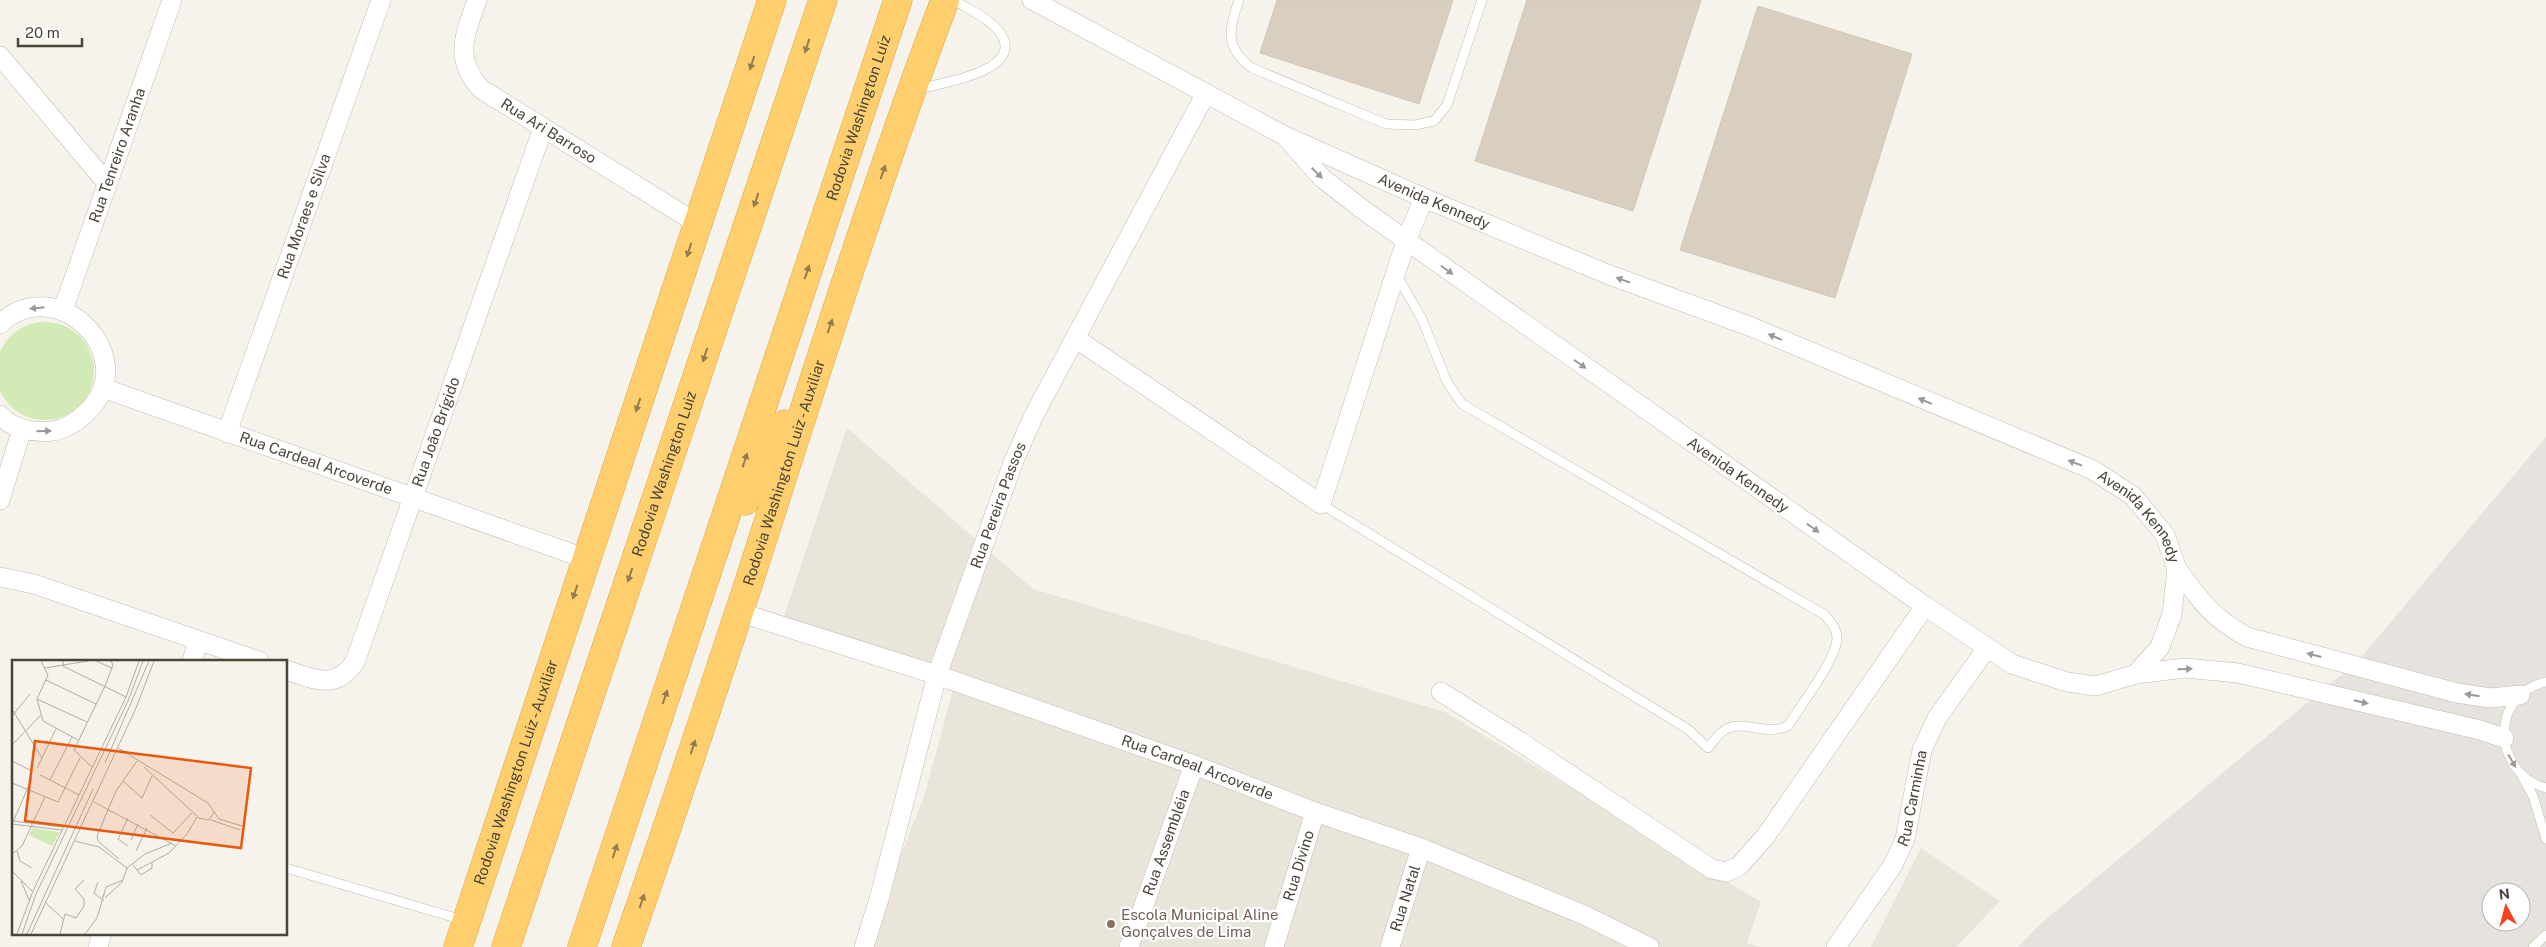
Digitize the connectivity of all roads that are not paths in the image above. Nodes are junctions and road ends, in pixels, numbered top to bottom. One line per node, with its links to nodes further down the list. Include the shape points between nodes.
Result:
1 (172, 0): 17 (street, Rua Tenreiro Aranha)
2 (381, 0): 29 (street, Rua Moraes e Silva)
3 (477, 0): 15 (street, Rua Ari Barroso, via 463,44 466,70 481,89)
4 (772, 0): 19 (highway, Rodovia Washington Luiz - Auxiliar, one-way to 19)
5 (823, 0): 62 (highway, Rodovia Washington Luiz, one-way to 62)
6 (898, 0): 35 (highway, Rodovia Washington Luiz, one-way to 6)
7 (945, 0): 13 (highway, Rodovia Washington Luiz - Auxiliar)
8 (954, 0): 13 (lane, via 996,29 1004,42 1004,52 992,66 948,82)
9 (1032, 0): 14 (street, Avenida Kennedy)
10 (1239, 0): 11 (lane, via 1230,35 1233,49 1252,68 1386,124 1415,125 1434,121 1447,105)
11 (1482, 0)
12 (0, 56): 17 (street)
13 (912, 90): 25 (highway, Rodovia Washington Luiz - Auxiliar, one-way to 13)
14 (1206, 93): 16 (street, Avenida Kennedy); 24 (street, Rua Pereira Passos)
15 (543, 128): 19 (street, Rua Ari Barroso); 30 (street, Rua João Brígido)
16 (1285, 136): 18 (street, Avenida Kennedy); 20 (street, Avenida Kennedy, one-way to 20, via 1329,184)
17 (106, 182): 22 (street, Rua Tenreiro Aranha)
18 (1424, 198): 20 (street); 34 (street, Avenida Kennedy, one-way to 18, via 2165,536 2133,496 2093,470 1749,326 1607,274)
19 (698, 224): 33 (highway, Rodovia Washington Luiz - Auxiliar, one-way to 33)
20 (1406, 241): 21 (street); 37 (street, Avenida Kennedy, one-way to 37)
21 (1396, 273): 32 (street); 32 (lane, via 1422,319 1447,382 1462,404 1825,615 1837,638 1834,655 1788,726 1768,731 1728,728 1708,748 1689,730)
22 (62, 310): 23 (street, one-way to 23, via 44,307 24,310 7,317); 26 (street, via 80,319 102,350)
23 (0, 324)
24 (1075, 338): 32 (street); 45 (street, Rua Pereira Passos, via 1033,416 1013,463)
25 (820, 356): 35 (highway); 38 (highway, Rodovia Washington Luiz - Auxiliar)
26 (103, 388): 28 (street, one-way to 26, via 42,432 62,429 94,406); 29 (street, Rua Cardeal Arcoverde)
27 (0, 416): 28 (street)
28 (22, 429): 31 (street)
29 (227, 433): 30 (street, Rua Cardeal Arcoverde)
30 (412, 499): 33 (street, Rua Cardeal Arcoverde); 43 (street, Rua João Brígido, via 355,662 347,674 320,681)
31 (0, 500)
32 (1321, 504)
33 (586, 559): 57 (highway, Rodovia Washington Luiz - Auxiliar, one-way to 57)
34 (2177, 570): 44 (street, Avenida Kennedy, via 2172,614 2160,647); 48 (street, one-way to 34, via 2490,698 2457,693 2247,637 2221,622)
35 (708, 574): 63 (highway, Rodovia Washington Luiz, one-way to 35)
36 (0, 578): 39 (street, via 34,584)
37 (1925, 606): 40 (street, Avenida Kennedy); 47 (street, via 1766,837 1739,866 1726,872 1712,868)
38 (738, 612): 45 (street, Rua Cardeal Arcoverde); 64 (highway, Rodovia Washington Luiz - Auxiliar, one-way to 38)
39 (198, 641): 41 (street); 42 (street)
40 (1987, 648): 44 (street, Avenida Kennedy, via 2012,664 2067,682 2096,686); 70 (street, Rua Carminha, via 1937,718 1922,750 1905,839 1893,865)
41 (192, 660)
42 (256, 660)
43 (288, 671)
44 (2136, 674): 49 (street, one-way to 49, via 2185,668 2238,674)
45 (937, 675): 50 (street, Rua Cardeal Arcoverde); 65 (street, Rua Pereira Passos)
46 (2546, 682): 48 (lane)
47 (1441, 692)
48 (2520, 695): 49 (lane, via 2505,723)
49 (2504, 738): 51 (lane, one-way to 51, via 2509,759)
50 (1194, 765): 53 (street, Rua Cardeal Arcoverde); 66 (street, Rua Assembléia)
51 (2522, 776): 52 (lane); 54 (lane, via 2533,796)
52 (2546, 788)
53 (1315, 812): 55 (street, Rua Cardeal Arcoverde); 67 (street, Rua Divino)
54 (2546, 839)
55 (1421, 848): 68 (street, Rua Natal); 69 (street, Rua Cardeal Arcoverde, via 1584,915)
56 (288, 869): 57 (lane)
57 (468, 921): 61 (highway, Rodovia Washington Luiz - Auxiliar)
58 (102, 934): 60 (street)
59 (2546, 935): 71 (lane)
60 (98, 947)
61 (458, 947)
62 (506, 947)
63 (582, 947)
64 (626, 947)
65 (864, 947)
66 (1129, 947)
67 (1274, 947)
68 (1390, 947)
69 (1649, 947)
70 (1836, 947)
71 (2533, 947)

